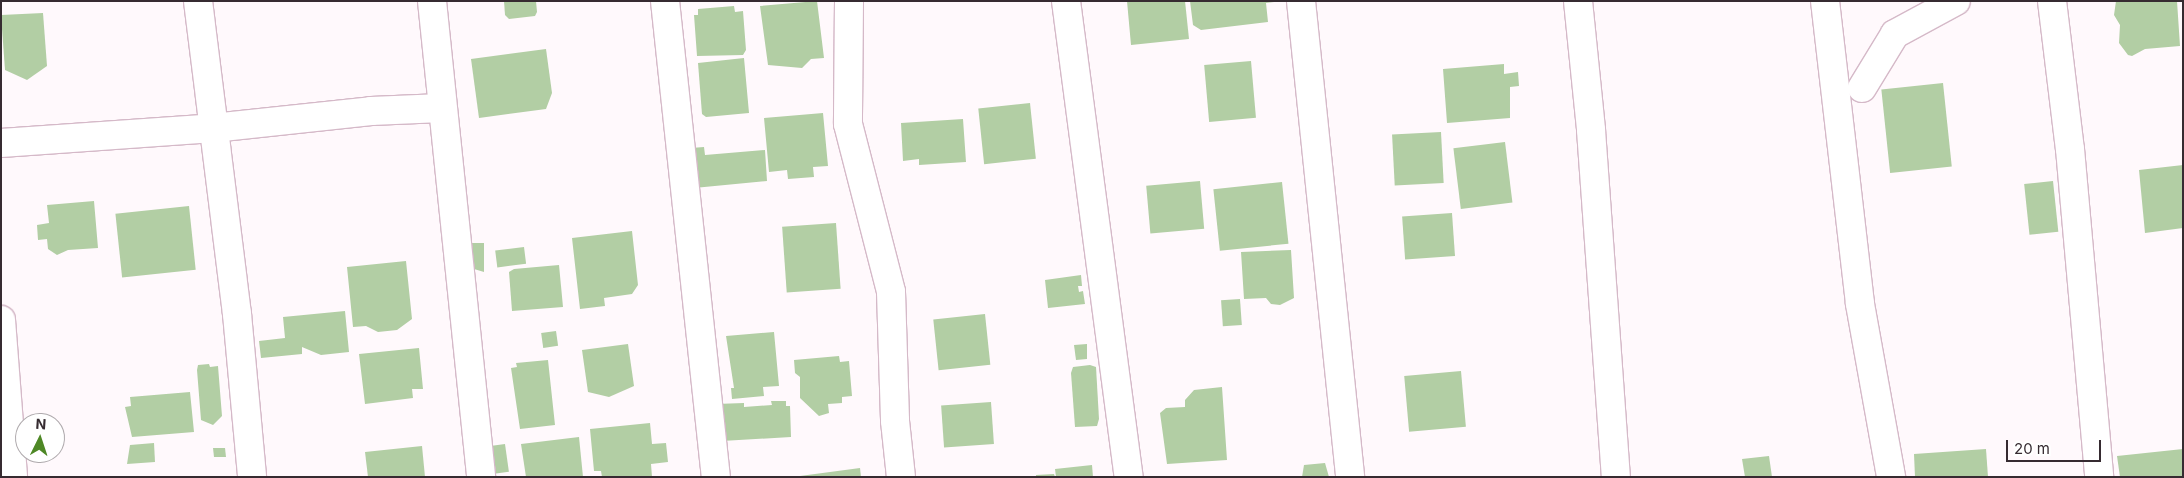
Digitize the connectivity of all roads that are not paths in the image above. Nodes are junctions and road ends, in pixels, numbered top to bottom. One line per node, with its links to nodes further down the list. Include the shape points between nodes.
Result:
1 (198, 1): 13 (street)
2 (432, 1): 12 (street)
3 (665, 1): 19 (street)
4 (849, 1): 20 (street, via 848,124 891,292 894,421)
5 (1066, 1): 21 (street)
6 (1301, 1): 22 (street)
7 (1578, 1): 23 (street, via 1591,130)
8 (1825, 1): 24 (street, via 1860,304)
9 (1956, 1): 11 (street, via 1894,34)
10 (2052, 1): 25 (street, via 2070,149)
11 (1862, 88)
12 (442, 108): 13 (street, via 371,111); 18 (street)
13 (213, 128): 14 (street); 17 (street, via 237,314)
14 (1, 143)
15 (1, 320): 16 (street)
16 (12, 477)
17 (252, 477)
18 (481, 477)
19 (716, 477)
20 (901, 477)
21 (1129, 477)
22 (1350, 477)
23 (1616, 477)
24 (1891, 477)
25 (2099, 477)

